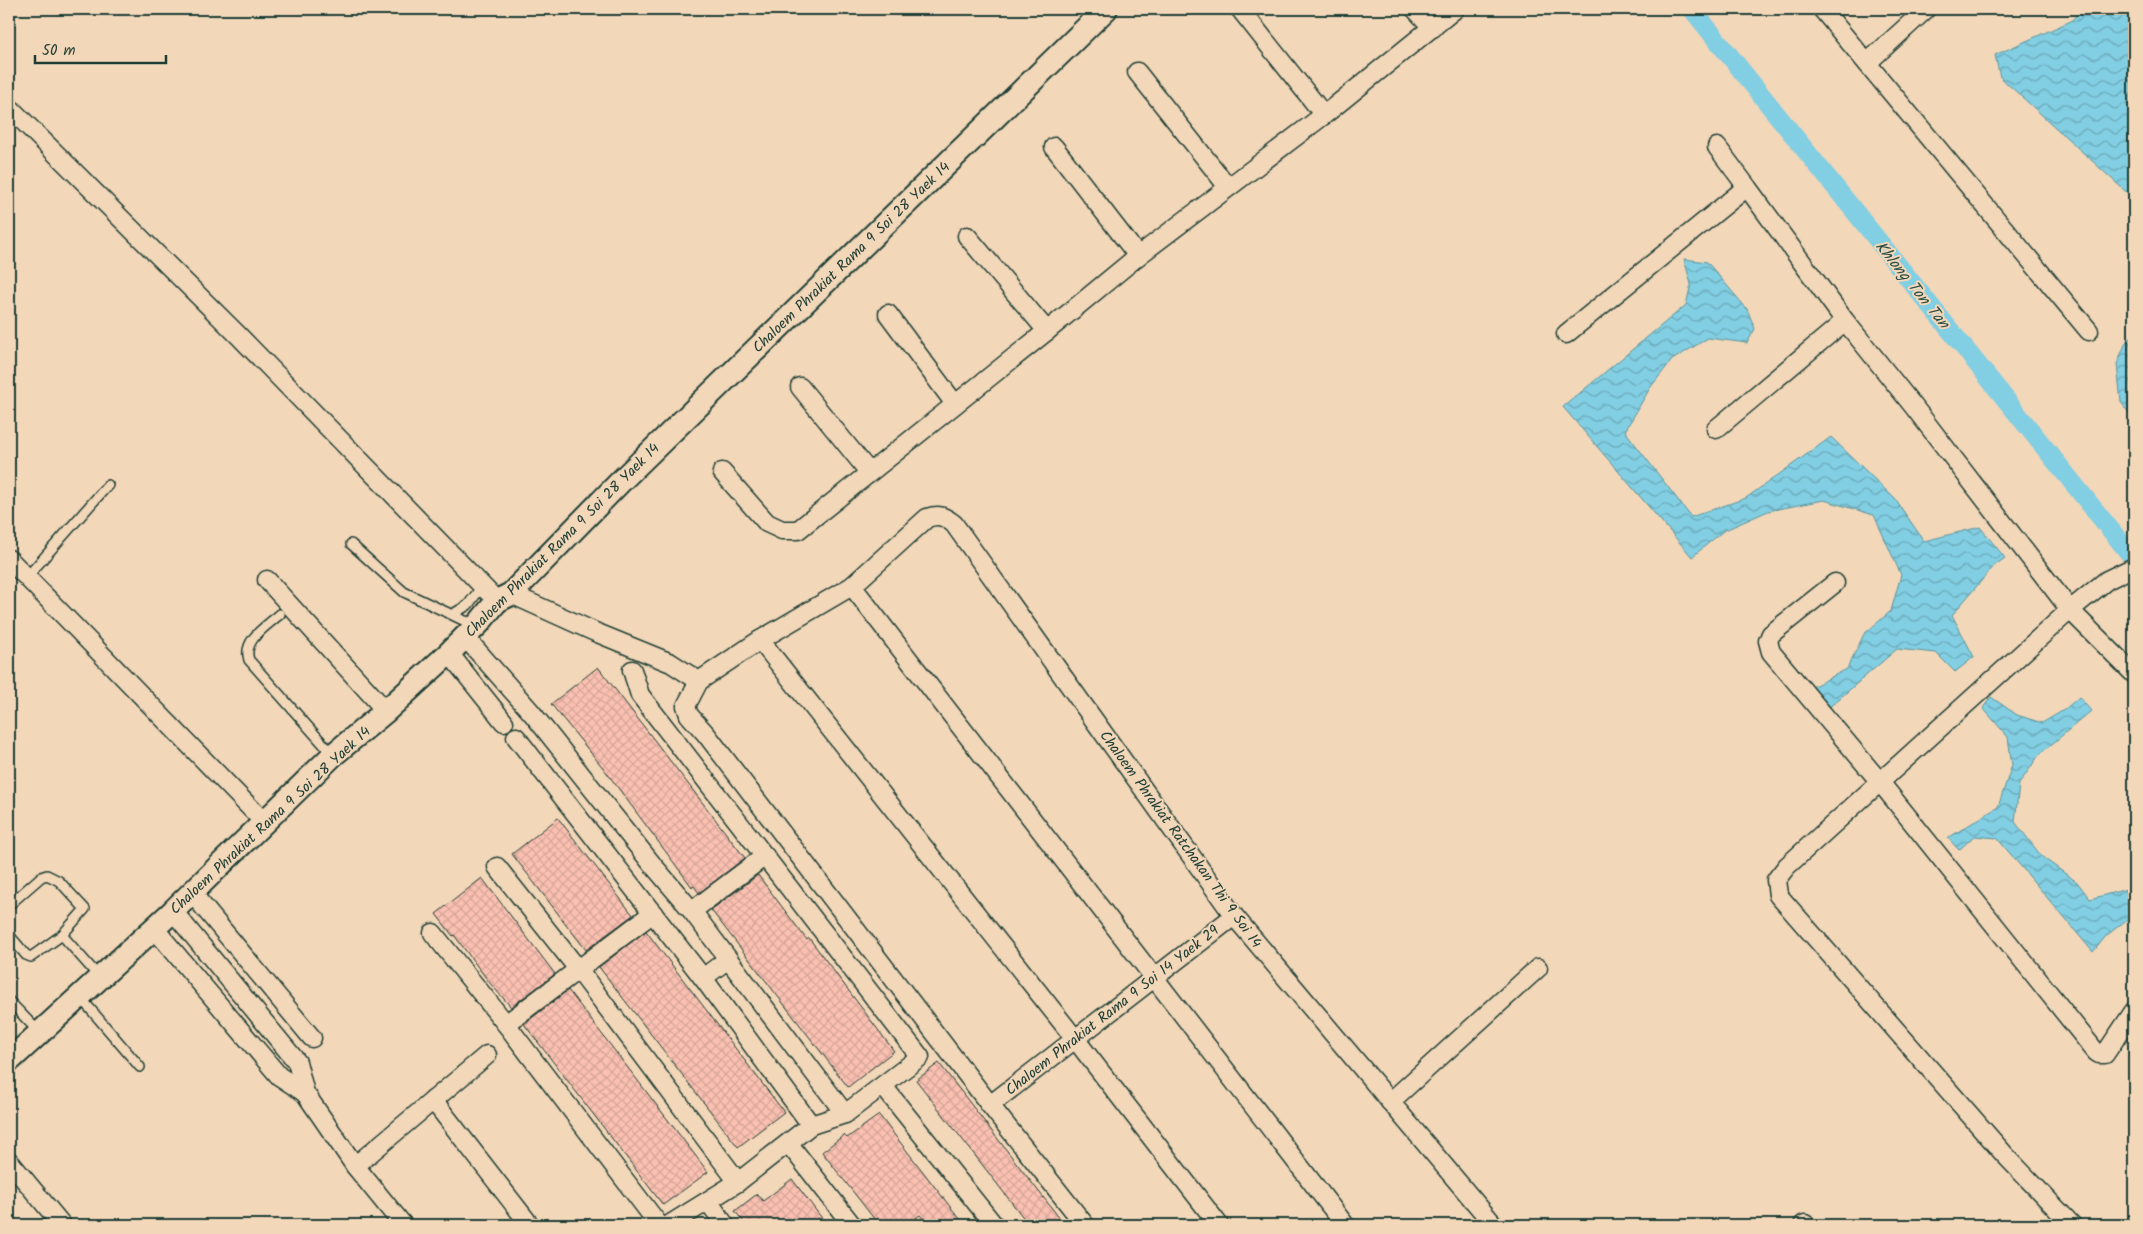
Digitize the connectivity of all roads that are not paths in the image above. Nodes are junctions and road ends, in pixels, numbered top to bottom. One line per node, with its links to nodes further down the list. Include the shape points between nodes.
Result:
1 (1106, 9): 35 (street, Chaloem Phrakiat Rama 9 Soi 28 Yaek 14, via 623,479)
2 (1240, 9): 11 (street)
3 (1415, 9): 7 (street)
4 (1455, 9): 7 (street)
5 (1822, 9): 8 (street)
6 (1926, 9): 8 (street)
7 (1433, 28): 11 (street)
8 (1866, 63): 21 (street)
9 (1137, 72): 14 (street)
10 (9, 106): 35 (street)
11 (1324, 115): 14 (street)
12 (1054, 147): 17 (street)
13 (1717, 148): 15 (street)
14 (1228, 187): 17 (street)
15 (1748, 187): 19 (street); 22 (street)
16 (967, 236): 20 (street)
17 (1138, 256): 20 (street)
18 (888, 314): 24 (street)
19 (1845, 321): 25 (street); 36 (street)
20 (1048, 331): 24 (street)
21 (2089, 331)
22 (1566, 334)
23 (800, 387): 27 (street)
24 (955, 404): 27 (street)
25 (1716, 429)
26 (722, 472): 27 (street, via 766,523 782,530 798,530)
27 (869, 472)
28 (108, 484): 31 (lane)
29 (351, 544): 38 (lane, via 404,592)
30 (2134, 567): 36 (street, via 2108,580)
31 (16, 572): 50 (street)
32 (267, 580): 45 (street)
33 (1835, 583): 49 (street, via 1771,634 1768,642 1771,652)
34 (852, 586): 40 (street); 60 (street, Chaloem Phrakiat Ratchakan Thi 9 Soi 14, via 927,518 937,514 954,524); 68 (street)
35 (497, 593): 38 (lane); 39 (street, Chaloem Phrakiat Rama 9 Soi 28 Yaek 14); 44 (street, via 671,663)
36 (2070, 610): 43 (street); 49 (street)
37 (280, 614): 48 (lane, via 254,637 248,646 249,660)
38 (453, 614): 39 (lane)
39 (472, 630): 41 (street, Chaloem Phrakiat Rama 9 Soi 28 Yaek 14); 52 (street, via 532,713)
40 (760, 640): 44 (street); 77 (street)
41 (449, 653): 45 (street, Chaloem Phrakiat Rama 9 Soi 28 Yaek 14); 46 (street)
42 (632, 670): 51 (street, via 640,695)
43 (2134, 674)
44 (699, 681): 85 (street, via 686,706 688,715 706,734)
45 (386, 711): 48 (street, Chaloem Phrakiat Rama 9 Soi 28 Yaek 14)
46 (504, 722)
47 (516, 737): 54 (street)
48 (333, 756): 50 (street, Chaloem Phrakiat Rama 9 Soi 28 Yaek 14)
49 (1880, 782): 73 (street, via 2096,1052 2106,1054); 105 (street, via 1787,866 1776,880 1778,895 2004,1154)
50 (265, 823): 55 (street, Chaloem Phrakiat Rama 9 Soi 28 Yaek 14)
51 (764, 856): 58 (street); 81 (street, via 920,1057)
52 (652, 864): 54 (street); 58 (street)
53 (497, 867): 67 (street)
54 (629, 882): 59 (street)
55 (192, 892): 57 (street, Chaloem Phrakiat Rama 9 Soi 28 Yaek 14); 76 (street)
56 (9, 905): 64 (lane, via 41,877 52,876 85,909)
57 (173, 911): 61 (street, Chaloem Phrakiat Rama 9 Soi 28 Yaek 14); 82 (street, via 297,1062)
58 (692, 912): 65 (street)
59 (653, 913): 67 (street); 70 (street)
60 (1234, 916): 68 (street, Chaloem Phrakiat Rama 9 Soi 14 Yaek 29); 84 (street, Chaloem Phrakiat Ratchakan Thi 9 Soi 14)
61 (154, 928): 69 (street, Chaloem Phrakiat Rama 9 Soi 28 Yaek 14); 82 (street, via 279,1076)
62 (433, 932): 74 (street)
63 (9, 935): 64 (lane, via 31,957)
64 (62, 935): 69 (lane)
65 (728, 959): 70 (street); 86 (street)
66 (1538, 968): 84 (street)
67 (578, 969): 74 (street); 91 (street)
68 (1155, 977): 77 (street, Chaloem Phrakiat Rama 9 Soi 14 Yaek 29); 103 (street)
69 (100, 978): 71 (street, Chaloem Phrakiat Rama 9 Soi 28 Yaek 14)
70 (703, 978): 87 (street)
71 (80, 997): 75 (street, Chaloem Phrakiat Rama 9 Soi 28 Yaek 14); 80 (lane)
72 (9, 1001): 75 (lane)
73 (2134, 1011)
74 (506, 1024): 96 (street)
75 (40, 1032): 79 (street, Chaloem Phrakiat Rama 9 Soi 28 Yaek 14)
76 (312, 1038)
77 (1076, 1040): 85 (street, Chaloem Phrakiat Rama 9 Soi 14 Yaek 29); 102 (street)
78 (487, 1055): 83 (street)
79 (9, 1061)
80 (140, 1067)
81 (884, 1086): 86 (street); 100 (street)
82 (305, 1093): 90 (street)
83 (433, 1100): 90 (street); 95 (street)
84 (1390, 1102): 104 (street, Chaloem Phrakiat Ratchakan Thi 9 Soi 14)
85 (990, 1105): 101 (street)
86 (845, 1114): 87 (street)
87 (811, 1125): 88 (street)
88 (789, 1144): 91 (street); 99 (street)
89 (9, 1161): 93 (street)
90 (356, 1166): 94 (street)
91 (738, 1182): 92 (street)
92 (708, 1201): 97 (street); 98 (street)
93 (62, 1225)
94 (403, 1225)
95 (530, 1225)
96 (659, 1225)
97 (669, 1225)
98 (726, 1225)
99 (852, 1225)
100 (994, 1225)
101 (1085, 1225)
102 (1219, 1225)
103 (1345, 1225)
104 (1494, 1225)
105 (2072, 1225)

